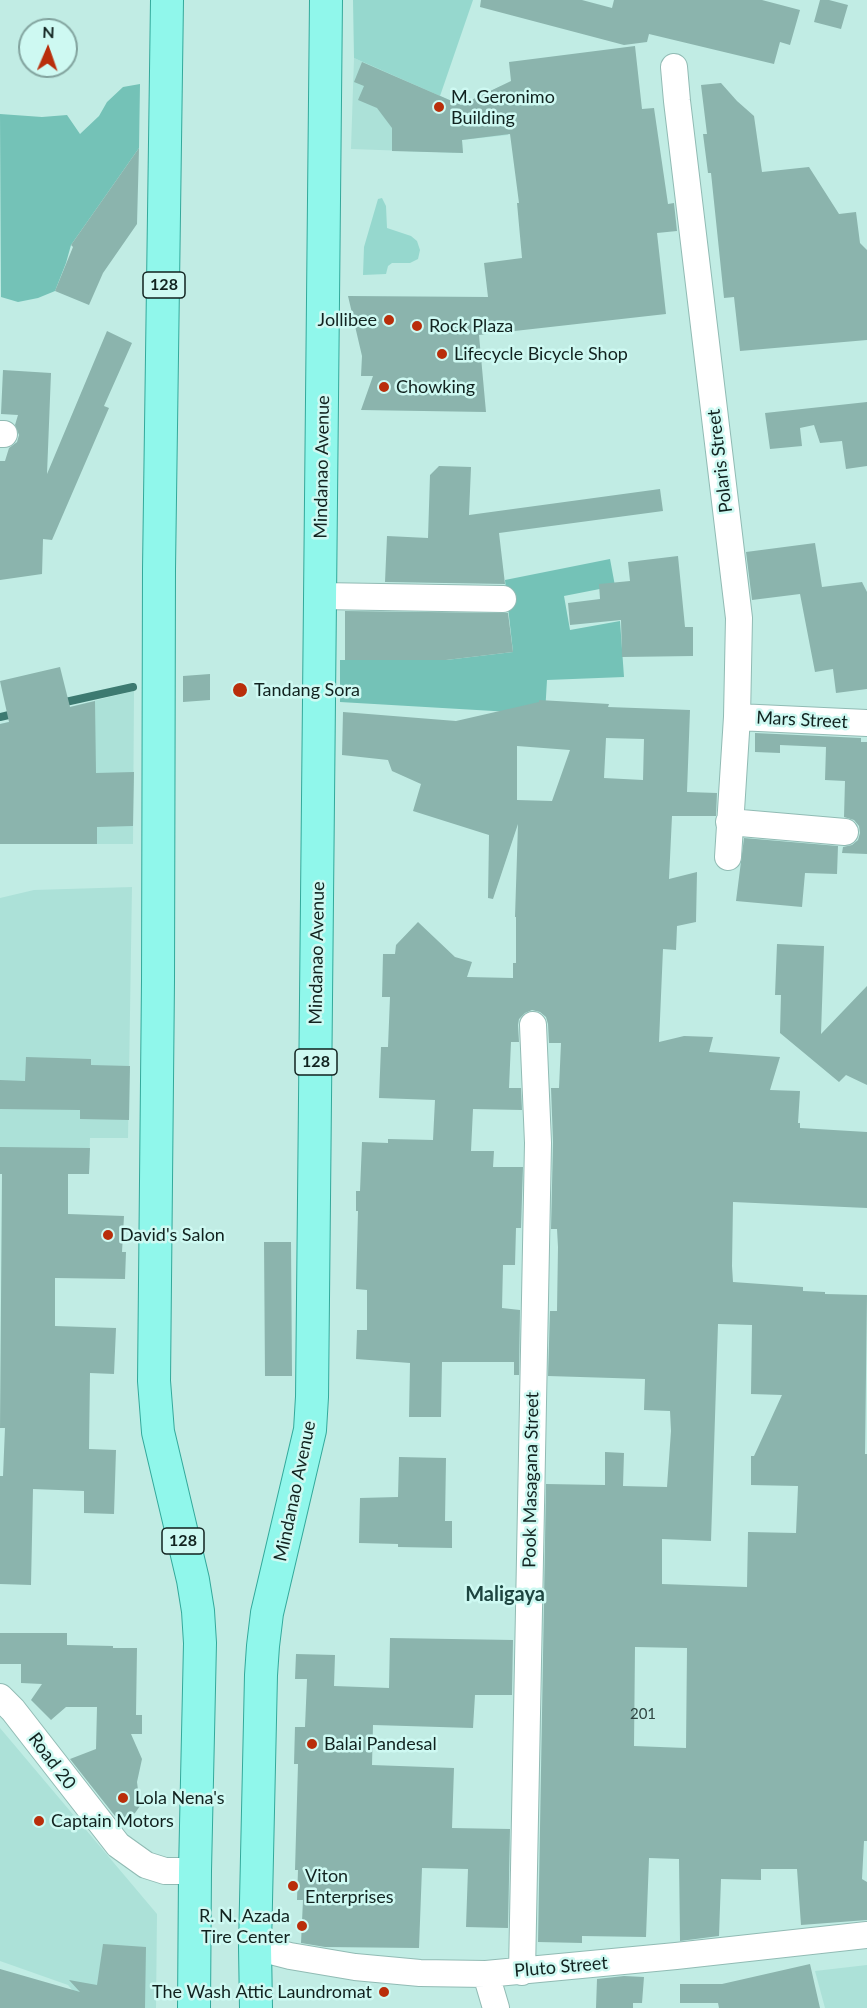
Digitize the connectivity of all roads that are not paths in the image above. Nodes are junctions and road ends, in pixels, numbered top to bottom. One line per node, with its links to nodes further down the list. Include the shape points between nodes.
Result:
1 (167, 0): 13 (main road, 128, via 154,1381 158,1432 198,1611)
2 (326, 0): 4 (main road, Mindanao Avenue / 128)
3 (674, 67): 6 (street, Polaris Street, via 739,618)
4 (320, 596): 5 (street); 15 (main road, Mindanao Avenue / 128, via 310,1430 267,1613 263,1646)
5 (503, 599)
6 (737, 717): 7 (street, Mars Street); 8 (street, Polaris Street)
7 (867, 723)
8 (729, 822): 9 (street); 10 (street, Polaris Street)
9 (845, 832)
10 (728, 857)
11 (533, 1025): 16 (street, Pook Masagana Street, via 538,1143)
12 (0, 1697): 13 (street, Road 20, via 129,1855 165,1871)
13 (195, 1871): 18 (main road, 128)
14 (867, 1935): 16 (street, Pluto Street)
15 (255, 1947): 17 (street, Pluto Street, via 355,1967); 19 (main road, Mindanao Avenue / 128)
16 (522, 1972): 17 (street, Pluto Street)
17 (486, 1974): 20 (street)
18 (194, 2008)
19 (256, 2008)
20 (496, 2008)

